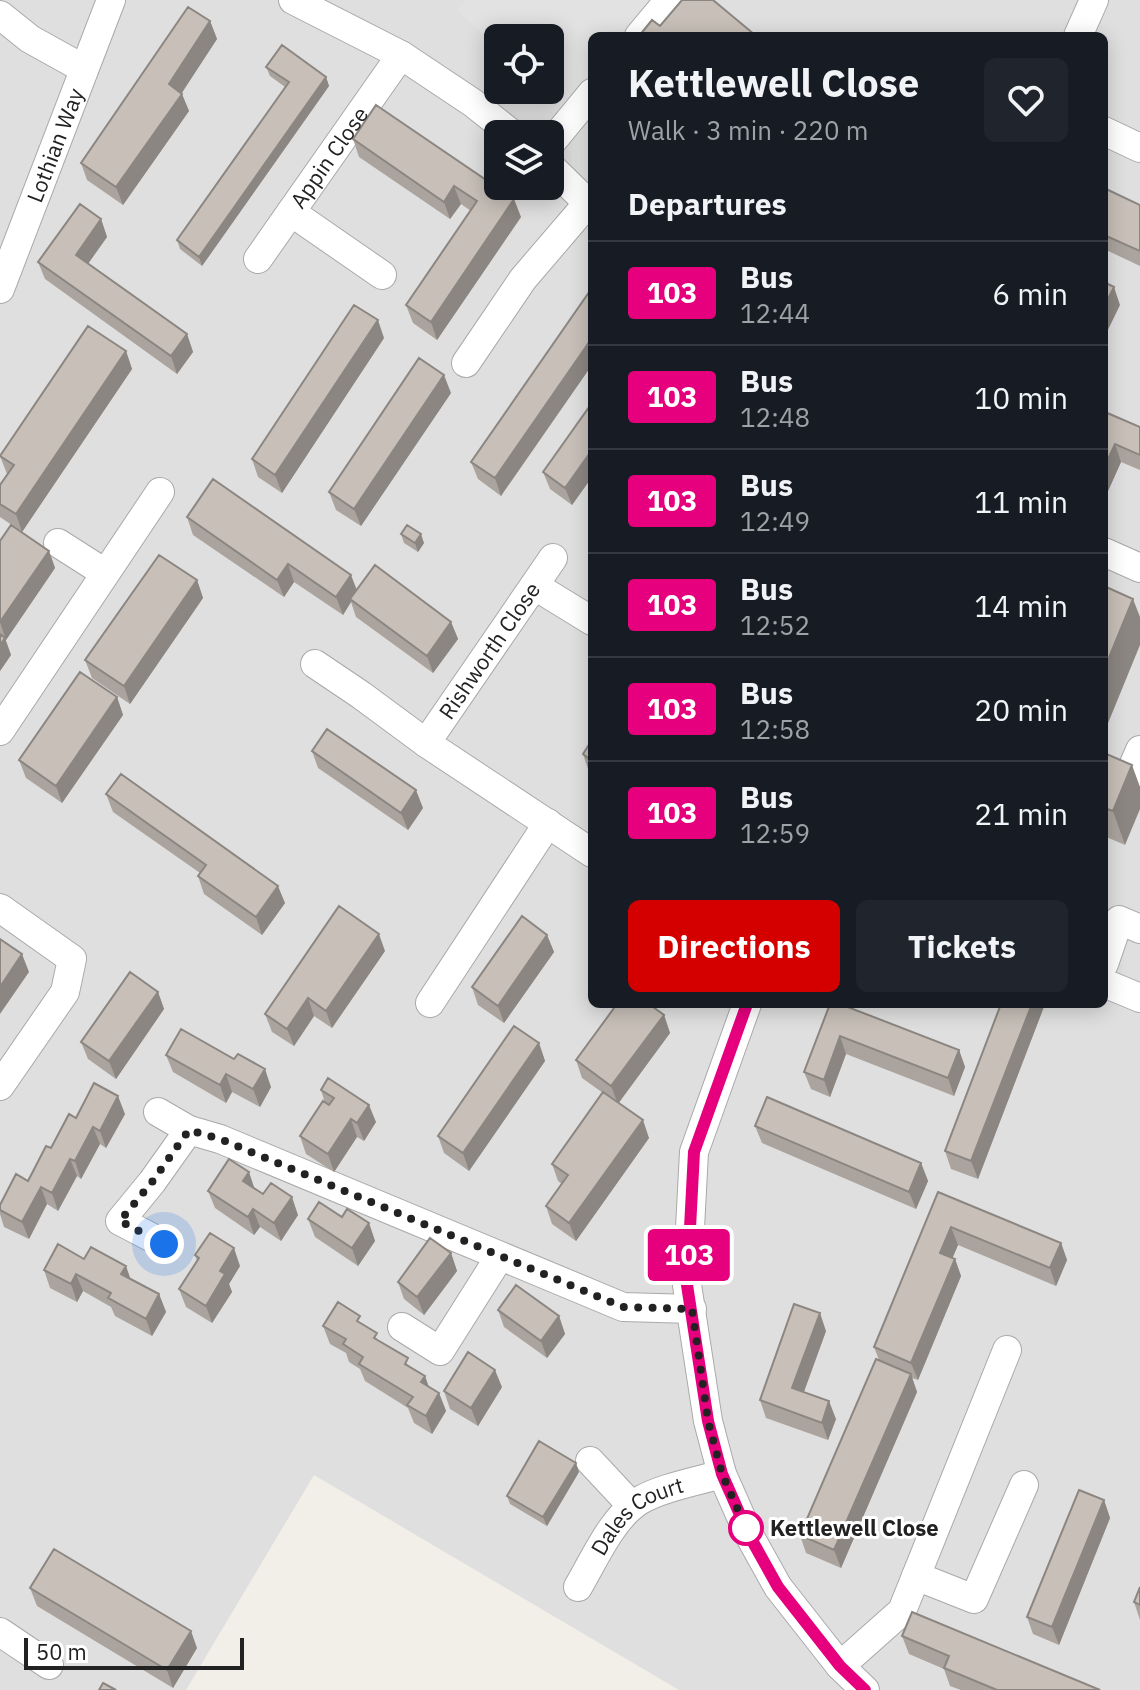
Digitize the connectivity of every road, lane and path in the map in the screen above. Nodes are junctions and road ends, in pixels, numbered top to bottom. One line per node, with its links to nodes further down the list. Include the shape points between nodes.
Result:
1 (111, 0): 9 (street, Lothian Way)
2 (293, 0): 8 (street)
3 (669, 0): 6 (street)
4 (1094, 0): 7 (street)
5 (0, 15): 9 (street)
6 (642, 32)
7 (1080, 32)
8 (401, 55): 11 (street); 18 (street, Appin Close)
9 (84, 69): 21 (street, Lothian Way)
10 (588, 98): 12 (street)
11 (494, 120)
12 (564, 127)
13 (1108, 133): 14 (street)
14 (1140, 148)
15 (564, 180): 16 (street)
16 (588, 203)
17 (588, 207): 22 (street, via 523,279)
18 (291, 212): 19 (street, Appin Close); 20 (street)
19 (258, 259)
20 (382, 275)
21 (0, 289)
22 (466, 363)
23 (160, 492): 28 (street)
24 (58, 543): 28 (street)
25 (1108, 554): 27 (street)
26 (553, 558): 29 (street, Rishworth Close)
27 (1140, 568)
28 (105, 573): 32 (street)
29 (535, 586): 30 (street); 33 (street, Rishworth Close)
30 (588, 619)
31 (315, 664): 33 (street, Rishworth Close)
32 (0, 731)
33 (426, 743): 36 (street, Rishworth Close)
34 (1140, 750): 35 (street)
35 (1127, 780)
36 (548, 823): 37 (street, Rishworth Close); 43 (street)
37 (588, 850)
38 (0, 908): 45 (street, via 72,959 65,992)
39 (1140, 929): 40 (street, via 1119,920)
40 (1108, 952)
41 (1108, 985): 42 (street)
42 (1140, 998)
43 (430, 1003)
44 (746, 1008): 50 (street, via 694,1152 687,1285)
45 (0, 1086)
46 (158, 1112): 47 (street)
47 (189, 1130): 48 (street, via 120,1221); 49 (street)
48 (164, 1244)
49 (500, 1256): 50 (street, via 623,1307); 51 (street, via 440,1351)
50 (692, 1309): 54 (street, via 708,1421)
51 (402, 1327)
52 (1007, 1350): 57 (street)
53 (590, 1461): 56 (street)
54 (722, 1474): 56 (street, Dales Court); 61 (street, via 778,1587)
55 (1024, 1485): 57 (street, via 974,1599)
56 (632, 1506): 58 (street, Dales Court)
57 (916, 1576): 61 (street, via 902,1611)
58 (578, 1587)
59 (0, 1632): 60 (street)
60 (49, 1665)
61 (840, 1666): 62 (street)
62 (865, 1690)

